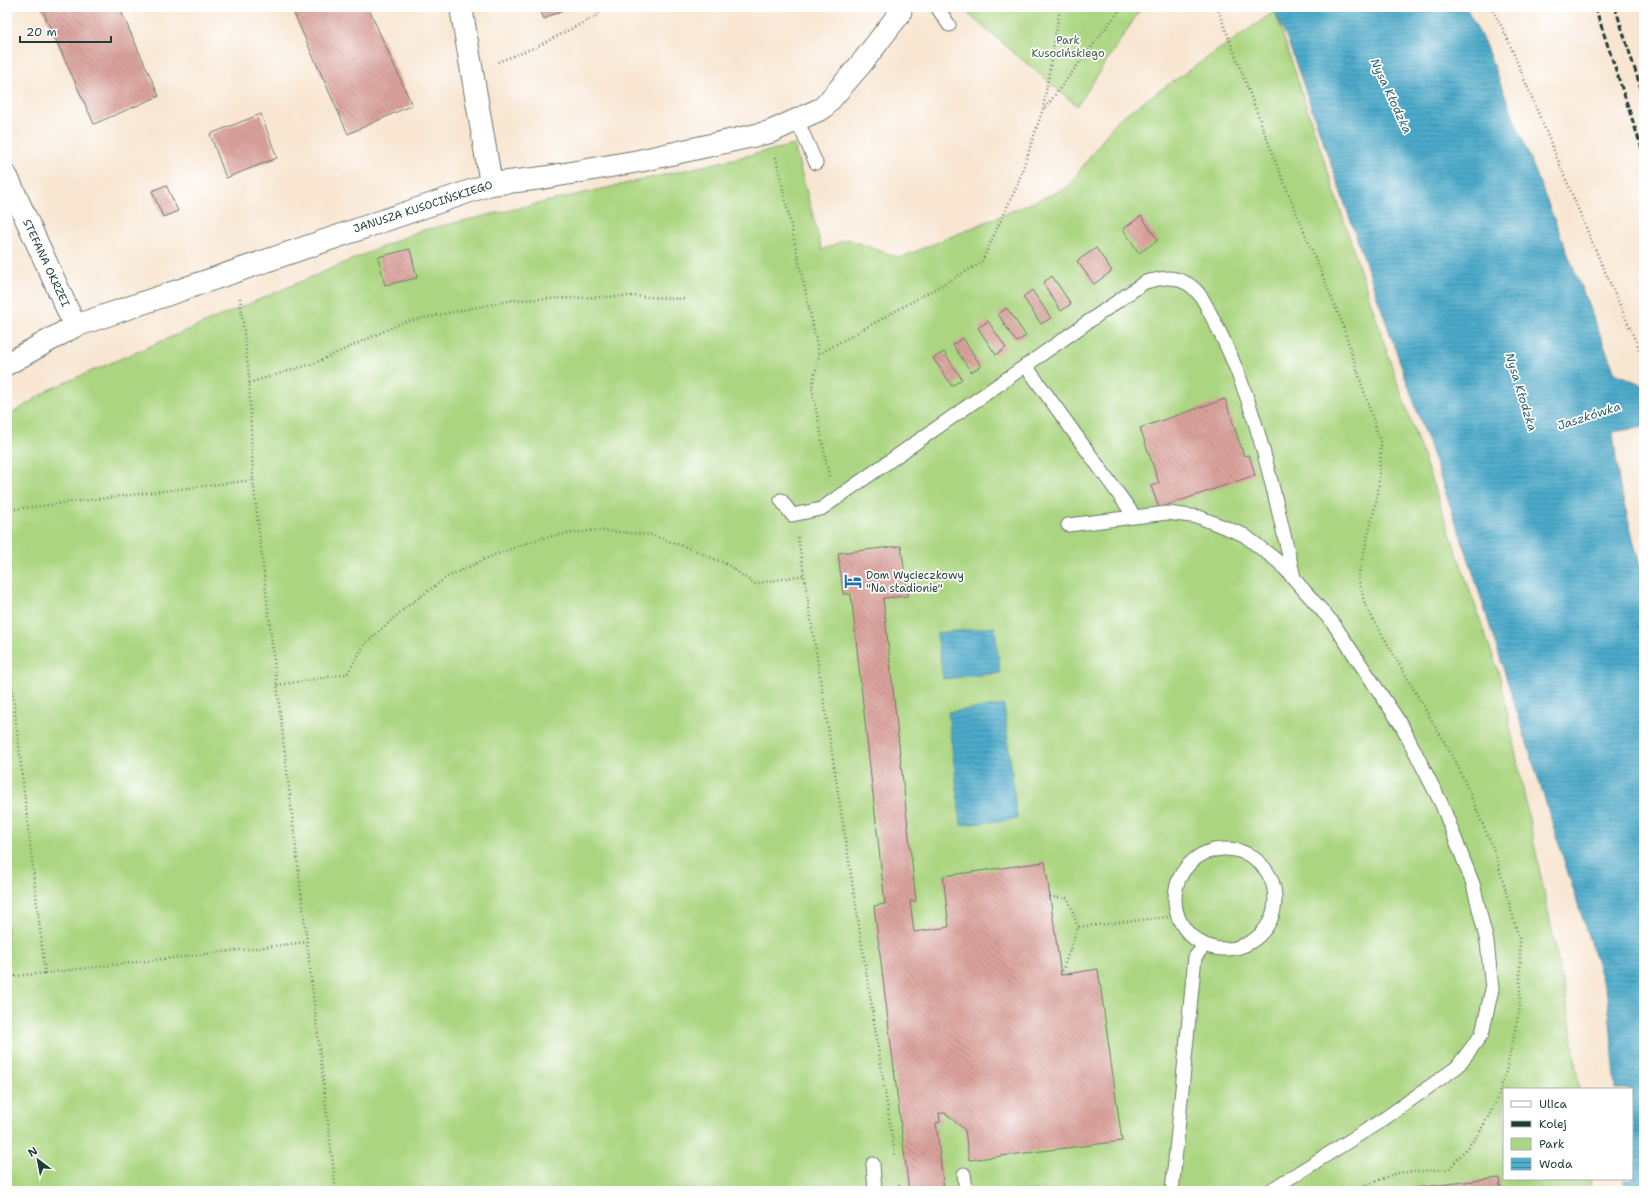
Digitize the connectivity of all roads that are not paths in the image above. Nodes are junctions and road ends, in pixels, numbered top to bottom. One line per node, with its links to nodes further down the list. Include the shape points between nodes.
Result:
1 (461, 7): 8 (street)
2 (901, 7): 5 (street, JANUSZA KUSOCIŃSKIEGO, via 900,13 861,64 823,108)
3 (937, 7): 4 (lane)
4 (949, 25)
5 (798, 120): 6 (lane); 8 (street, JANUSZA KUSOCIŃSKIEGO, via 770,132 639,161)
6 (816, 163)
7 (7, 177): 9 (street, STEFANA OKRZEI)
8 (491, 184): 9 (street, JANUSZA KUSOCIŃSKIEGO)
9 (75, 326): 10 (street, JANUSZA KUSOCIŃSKIEGO)
10 (7, 364)
11 (1026, 366): 12 (lane, via 821,509 792,514); 13 (lane); 15 (lane, via 1146,282 1169,277 1185,282 1201,296 1229,348 1263,444)
12 (781, 500)
13 (1135, 517): 14 (lane); 15 (lane, via 1167,513 1199,516 1244,535 1280,563)
14 (1068, 525)
15 (1294, 579): 22 (lane, via 1333,623 1402,726 1442,805 1473,884 1487,942 1492,989 1482,1034 1457,1067 1381,1121)
16 (1204, 946): 16 (lane, via 1232,949 1246,945 1258,937 1273,913 1273,884 1266,871 1244,852 1214,850 1200,855 1188,863 1180,875 1175,888 1177,916 1183,928); 21 (lane, via 1195,957)
17 (873, 1164): 19 (lane)
18 (964, 1174): 20 (lane)
19 (875, 1191)
20 (966, 1191)
21 (1172, 1191)
22 (1269, 1191)

